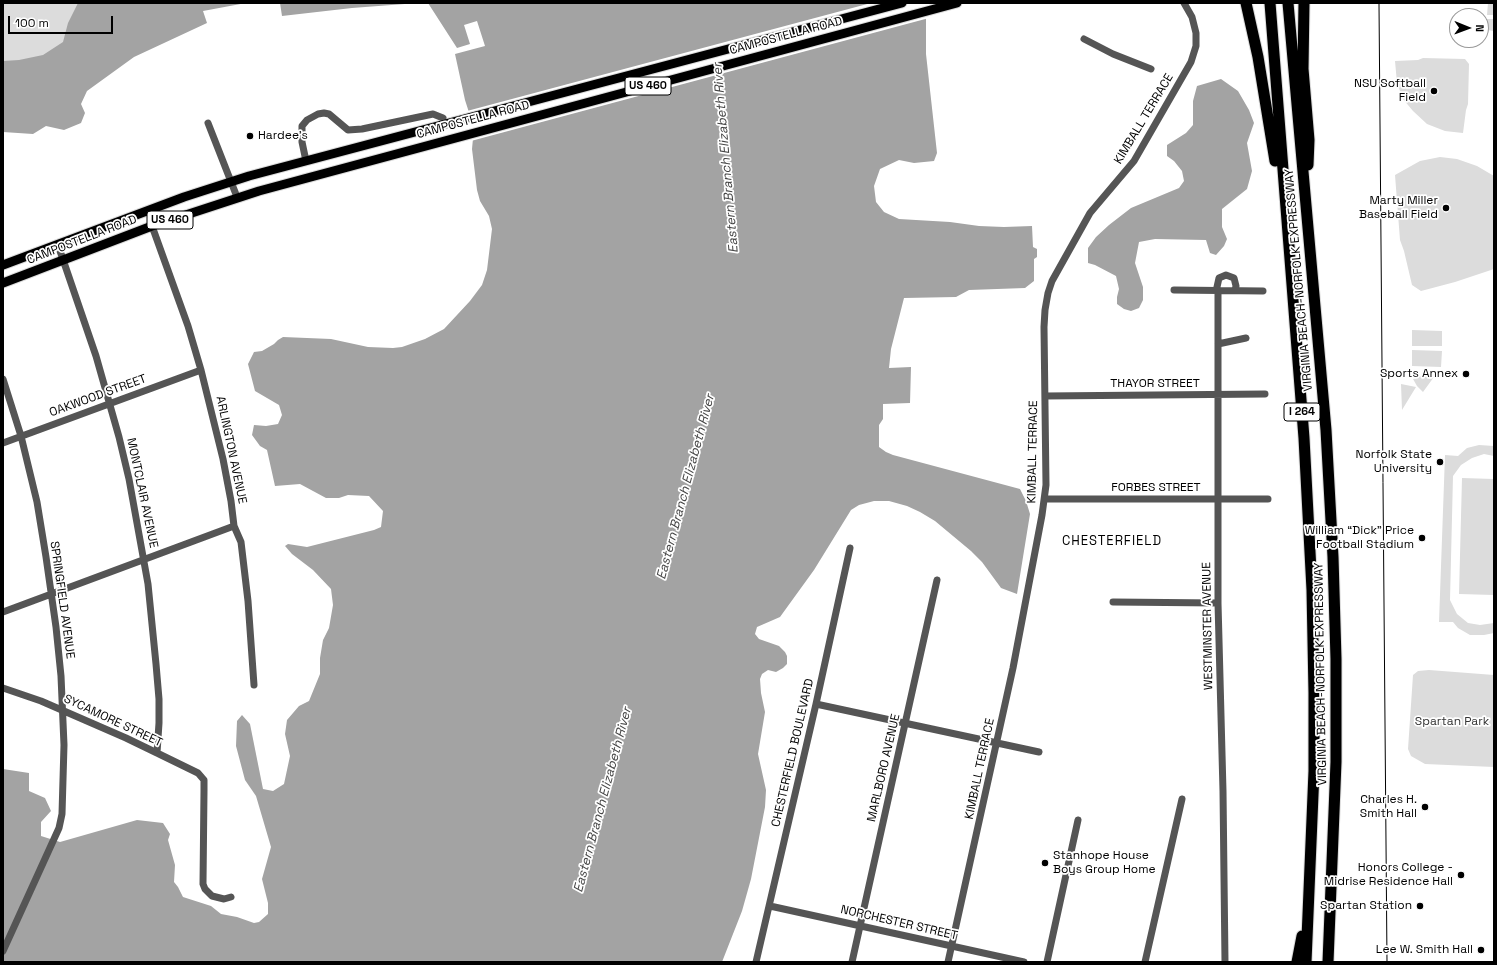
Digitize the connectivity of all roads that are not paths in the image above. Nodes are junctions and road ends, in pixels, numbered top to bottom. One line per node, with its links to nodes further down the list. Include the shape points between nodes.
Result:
1 (902, 3): 12 (main road, CAMPOSTELLA ROAD / US 460)
2 (956, 3): 14 (main road, CAMPOSTELLA ROAD / US 460)
3 (1184, 3): 32 (street, KIMBALL TERRACE, via 1192,17 1196,34 1196,46 1191,62 1134,161 1090,212 1052,281 1045,310)
4 (1246, 3): 15 (highway)
5 (1270, 3): 15 (highway, VIRGINIA BEACH-NORFOLK EXPRESSWAY / I 264)
6 (1288, 3): 17 (highway, VIRGINIA BEACH-NORFOLK EXPRESSWAY / I 264)
7 (1304, 3): 17 (highway, via 1303,69 1309,140)
8 (1084, 39): 9 (street, via 1113,54)
9 (1152, 69)
10 (443, 118): 12 (street, via 433,114 348,130 329,114 318,114 306,120 302,126)
11 (208, 123): 13 (street)
12 (306, 161): 13 (main road, CAMPOSTELLA ROAD / US 460)
13 (231, 182): 14 (street); 18 (main road, CAMPOSTELLA ROAD / US 460)
14 (237, 197): 16 (main road, CAMPOSTELLA ROAD / US 460)
15 (1285, 209): 59 (highway, VIRGINIA BEACH-NORFOLK EXPRESSWAY / I 264, via 1304,432 1312,584 1314,745)
16 (152, 226): 19 (main road, CAMPOSTELLA ROAD / US 460); 28 (street, ARLINGTON AVENUE)
17 (1308, 229): 60 (highway, VIRGINIA BEACH-NORFOLK EXPRESSWAY / I 264, via 1328,455 1335,610 1336,789)
18 (58, 245): 19 (street, MONTCLAIR AVENUE); 20 (main road, CAMPOSTELLA ROAD / US 460)
19 (63, 260): 21 (main road, CAMPOSTELLA ROAD / US 460); 33 (street, MONTCLAIR AVENUE)
20 (3, 265)
21 (3, 283)
22 (1174, 290): 24 (street)
23 (1235, 290): 24 (street); 24 (street, via 1234,278 1226,275 1219,278); 25 (street)
24 (1218, 291): 27 (street, WESTMINSTER AVENUE)
25 (1263, 291)
26 (1246, 338): 27 (street)
27 (1218, 344): 31 (street, WESTMINSTER AVENUE)
28 (201, 370): 33 (street, OAKWOOD STREET); 39 (street, ARLINGTON AVENUE, via 223,459)
29 (3, 379): 34 (street, SPRINGFIELD AVENUE)
30 (1265, 394): 31 (street, THAYOR STREET)
31 (1218, 395): 32 (street, THAYOR STREET); 37 (street, WESTMINSTER AVENUE)
32 (1045, 396): 36 (street, KIMBALL TERRACE)
33 (110, 404): 34 (street, OAKWOOD STREET); 41 (street, MONTCLAIR AVENUE, via 129,479)
34 (21, 436): 35 (street, OAKWOOD STREET); 43 (street, SPRINGFIELD AVENUE, via 37,502)
35 (3, 443)
36 (1045, 499): 37 (street, FORBES STREET); 52 (street, KIMBALL TERRACE)
37 (1218, 499): 38 (street, FORBES STREET); 45 (street, WESTMINSTER AVENUE)
38 (1268, 499)
39 (234, 526): 41 (street); 47 (street, ARLINGTON AVENUE, via 241,542 246,579)
40 (850, 548): 49 (street, CHESTERFIELD BOULEVARD)
41 (144, 559): 43 (street); 54 (street, MONTCLAIR AVENUE, via 159,699)
42 (937, 580): 51 (street, MARLBORO AVENUE)
43 (52, 594): 46 (street); 50 (street, SPRINGFIELD AVENUE)
44 (1113, 602): 45 (street)
45 (1218, 603): 70 (street, WESTMINSTER AVENUE)
46 (3, 612)
47 (254, 685)
48 (3, 688): 50 (street, SYCAMORE STREET)
49 (816, 704): 51 (street); 58 (street, CHESTERFIELD BOULEVARD)
50 (63, 710): 54 (street, SYCAMORE STREET); 63 (street, SPRINGFIELD AVENUE, via 64,771 60,828)
51 (905, 723): 52 (street); 61 (street, MARLBORO AVENUE)
52 (997, 743): 53 (street); 62 (street, KIMBALL TERRACE)
53 (1039, 752)
54 (157, 754): 57 (street, SYCAMORE STREET, via 198,773 204,780 205,889 217,898)
55 (1182, 799): 69 (street)
56 (1078, 820): 68 (street)
57 (231, 897)
58 (770, 906): 61 (street, NORCHESTER STREET); 64 (street, CHESTERFIELD BOULEVARD)
59 (1309, 907): 71 (highway); 72 (highway, VIRGINIA BEACH-NORFOLK EXPRESSWAY / I 264)
60 (1331, 910): 73 (highway, VIRGINIA BEACH-NORFOLK EXPRESSWAY / I 264); 74 (highway)
61 (860, 925): 62 (street, NORCHESTER STREET); 65 (street, MARLBORO AVENUE)
62 (952, 946): 66 (street, KIMBALL TERRACE); 67 (street, NORCHESTER STREET)
63 (3, 950)
64 (756, 962)
65 (852, 962)
66 (948, 962)
67 (1024, 962)
68 (1046, 962)
69 (1145, 962)
70 (1225, 962)
71 (1297, 962)
72 (1306, 962)
73 (1328, 962)
74 (1334, 962)

